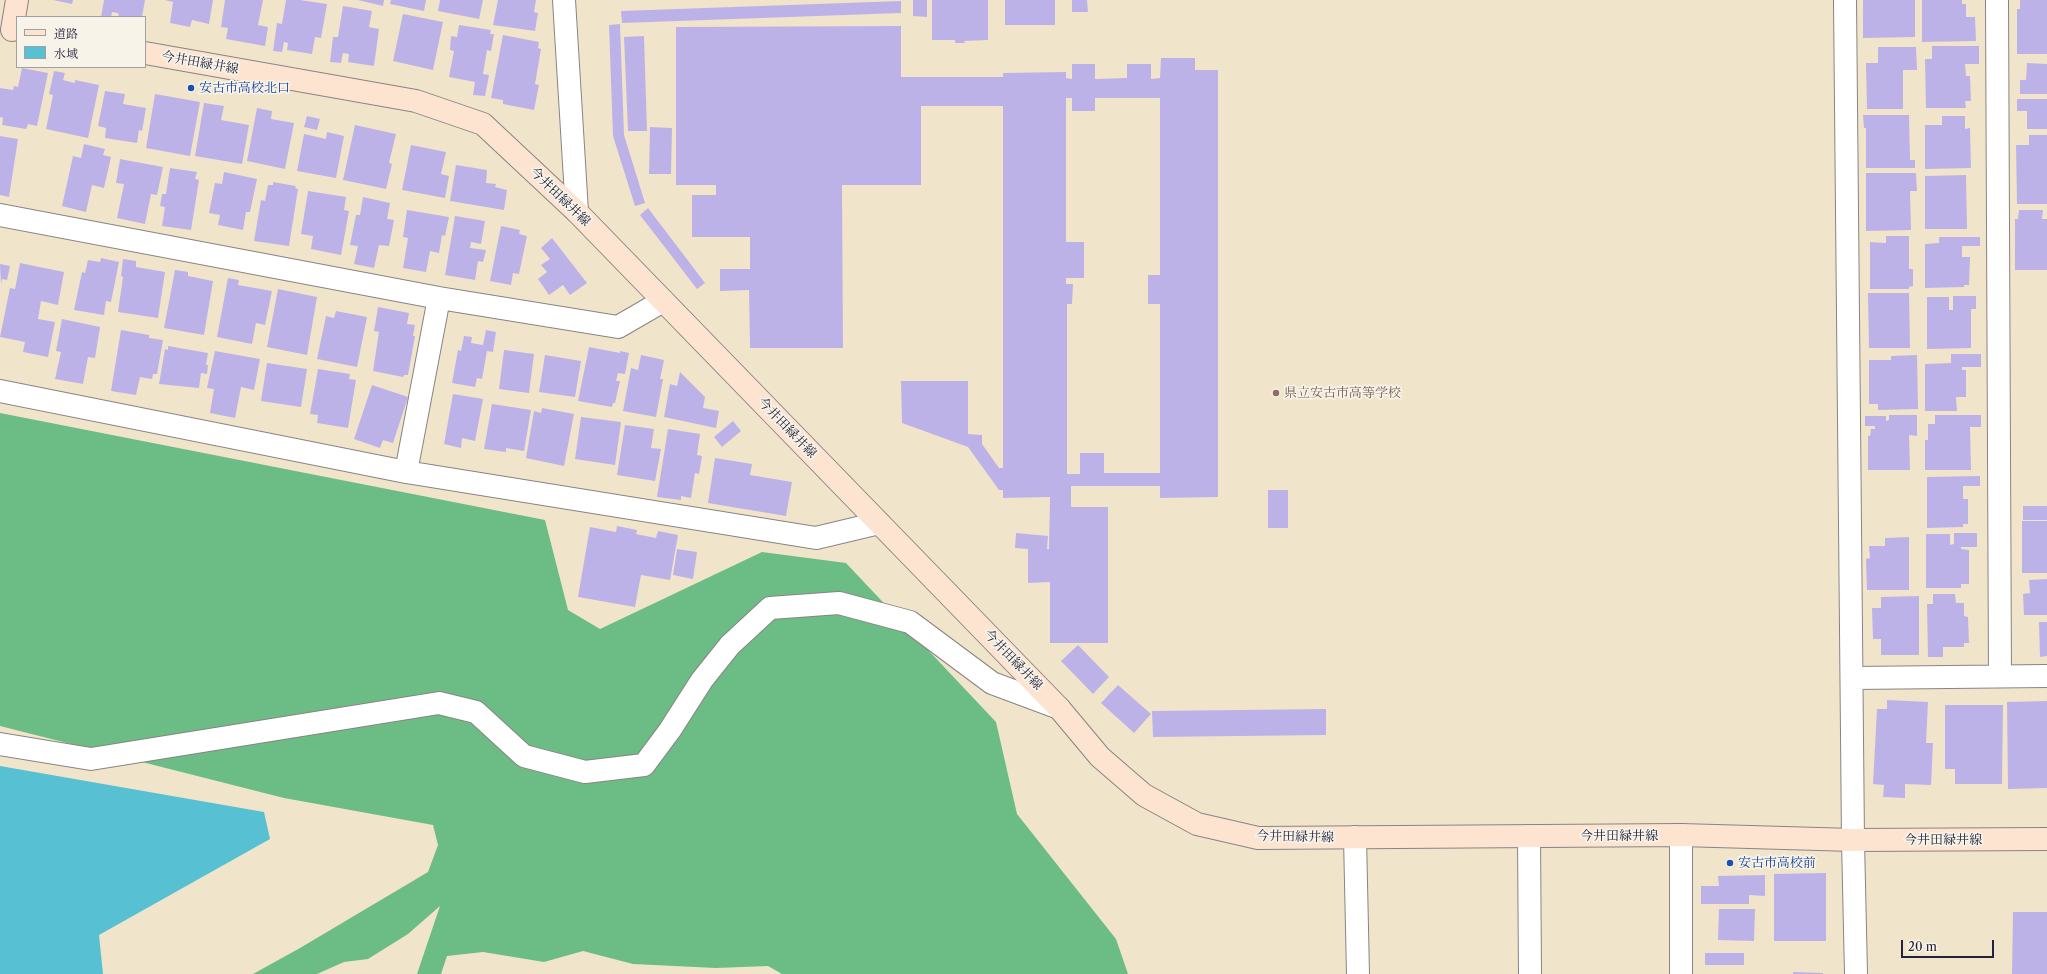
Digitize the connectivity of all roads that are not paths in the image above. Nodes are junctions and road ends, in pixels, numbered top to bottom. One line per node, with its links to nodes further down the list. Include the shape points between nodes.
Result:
1 (17, 0): 5 (main road)
2 (564, 0): 7 (street)
3 (1845, 0): 16 (street)
4 (1997, 0): 14 (street)
5 (10, 29)
6 (146, 53): 7 (main road, 今井田緑井線, via 416,101 483,124)
7 (577, 212): 10 (main road, 今井田緑井線)
8 (0, 216): 9 (street)
9 (439, 298): 10 (street, via 618,327); 12 (street)
10 (663, 301): 13 (main road, 今井田緑井線)
11 (0, 391): 12 (street)
12 (406, 472): 13 (street, via 816,538)
13 (880, 523): 17 (main road, 今井田緑井線)
14 (2000, 676): 15 (street); 16 (street)
15 (2047, 676)
16 (1852, 678): 23 (street)
17 (1059, 708): 18 (street, via 992,683 910,622 839,603 770,608 726,651 702,680 644,765 585,772 524,756 476,712 439,703 91,759); 21 (main road, 今井田緑井線, via 1100,757 1144,795 1197,824 1258,838)
18 (0, 744)
19 (1681, 835): 20 (main road, 今井田緑井線); 23 (main road, 今井田緑井線); 26 (street)
20 (1529, 836): 21 (main road, 今井田緑井線); 25 (street)
21 (1355, 837): 24 (street)
22 (2047, 839): 23 (main road, 今井田緑井線)
23 (1853, 840): 27 (street)
24 (1358, 974)
25 (1530, 974)
26 (1682, 974)
27 (1856, 974)

